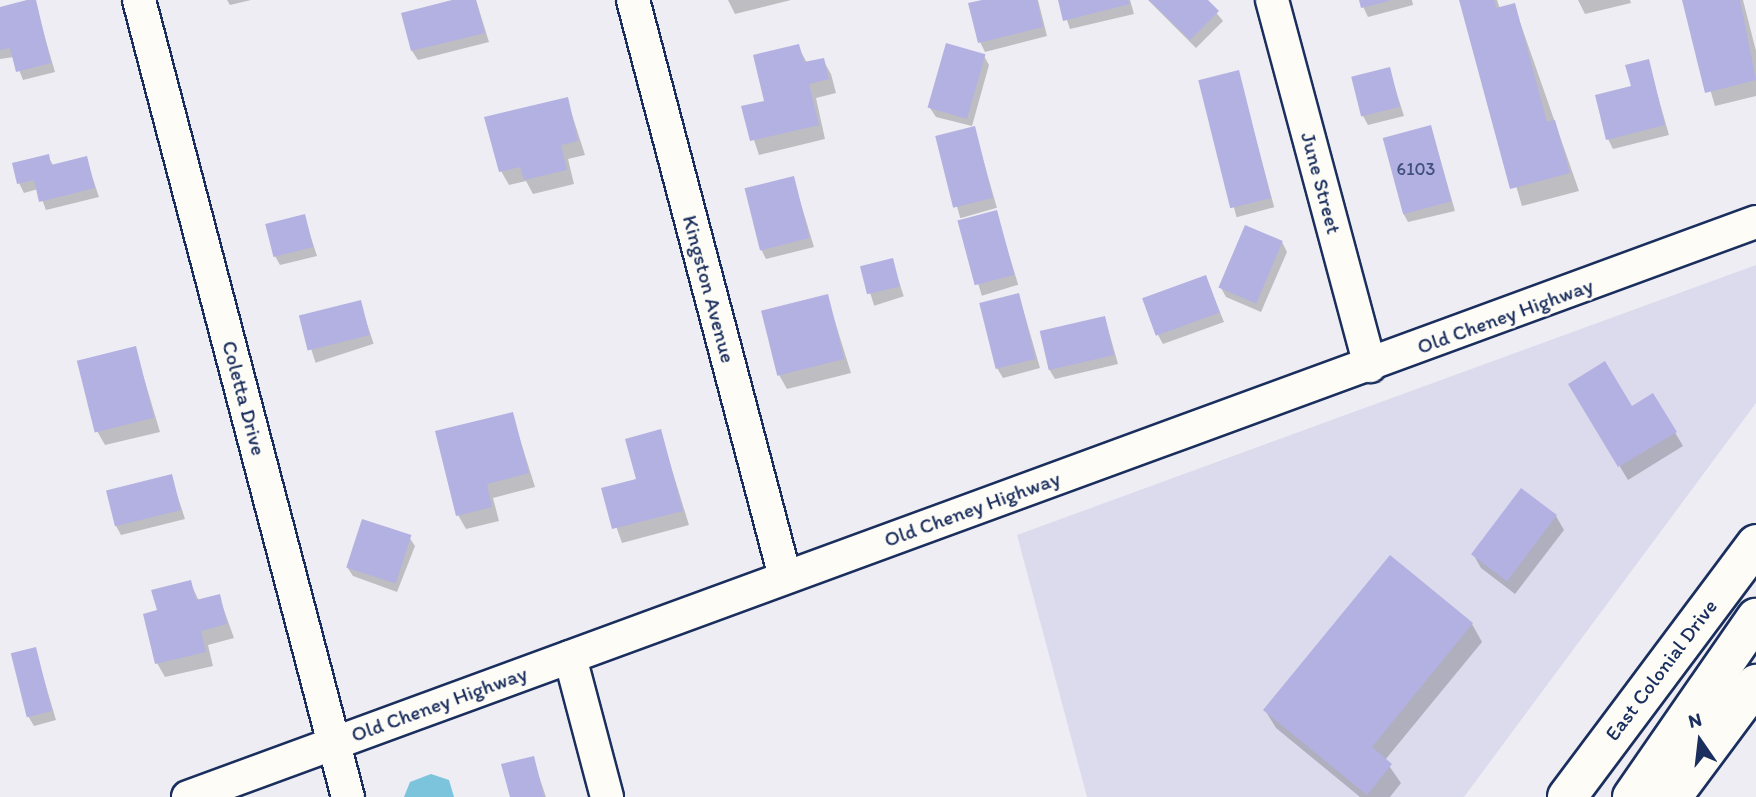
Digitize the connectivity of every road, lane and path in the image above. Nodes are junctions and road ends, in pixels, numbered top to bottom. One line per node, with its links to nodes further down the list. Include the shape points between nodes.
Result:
1 (139, 0): 11 (street, Coletta Drive)
2 (633, 0): 7 (street, Kingston Avenue)
3 (1272, 0): 5 (street, June Street)
4 (1756, 222): 5 (street, Old Cheney Highway)
5 (1370, 366): 7 (street, Old Cheney Highway)
6 (1756, 544): 15 (highway, East Colonial Drive)
7 (785, 577): 9 (street, Old Cheney Highway)
8 (1756, 618): 16 (highway)
9 (570, 657): 11 (street, Old Cheney Highway); 14 (street)
10 (1756, 684): 17 (highway)
11 (334, 742): 12 (street, Old Cheney Highway); 13 (street, Coletta Drive)
12 (188, 797)
13 (348, 797)
14 (607, 797)
15 (1567, 797)
16 (1632, 797)
17 (1672, 797)

